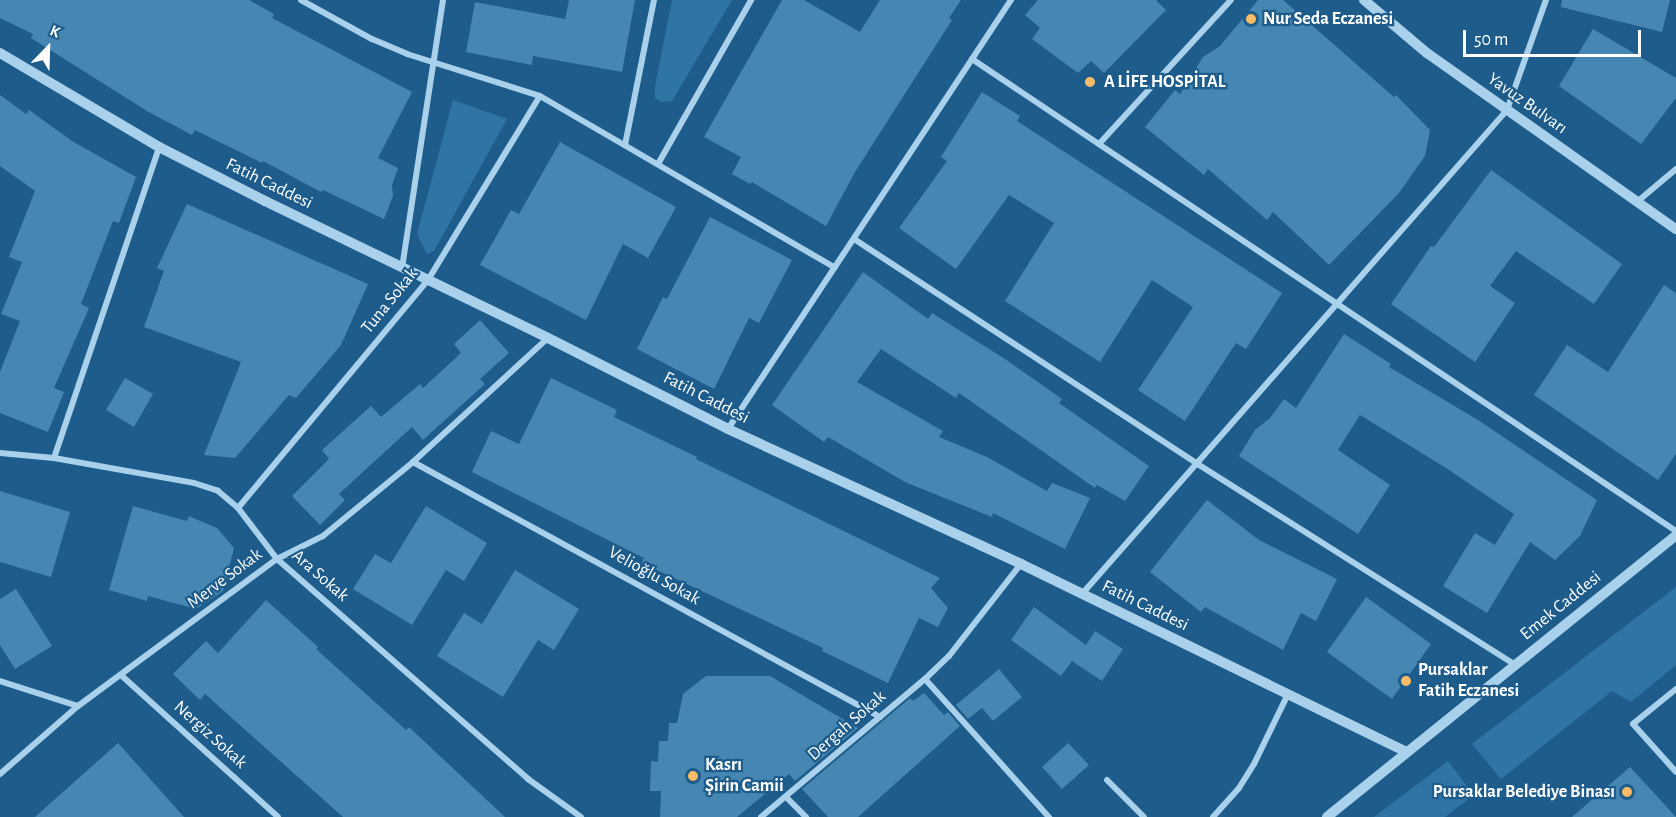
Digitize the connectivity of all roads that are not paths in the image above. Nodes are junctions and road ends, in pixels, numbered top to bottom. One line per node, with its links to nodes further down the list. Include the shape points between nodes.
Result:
1 (301, 0): 11 (street, via 372,39)
2 (443, 0): 11 (street, Tuna Sokak)
3 (654, 0): 15 (street)
4 (751, 0): 17 (street)
5 (1011, 0): 10 (street)
6 (1231, 0): 14 (street)
7 (1364, 0): 13 (street, Yavuz Bulvarı, via 1426,53)
8 (1546, 0): 13 (street)
9 (0, 53): 16 (street, Fatih Caddesi)
10 (972, 59): 14 (street); 21 (street)
11 (434, 64): 12 (street); 22 (street, Tuna Sokak)
12 (540, 96): 15 (street); 24 (street, Tuna Sokak)
13 (1507, 110): 19 (street, Yavuz Bulvarı); 25 (street)
14 (1099, 144): 25 (street)
15 (625, 145): 17 (street)
16 (159, 147): 22 (street, Fatih Caddesi); 29 (street)
17 (658, 164): 23 (street)
18 (1676, 169): 19 (street)
19 (1638, 201): 20 (street, Yavuz Bulvarı)
20 (1676, 229)
21 (854, 239): 23 (street); 31 (street)
22 (402, 268): 24 (street, Fatih Caddesi)
23 (835, 268): 27 (street)
24 (428, 280): 26 (street, Fatih Caddesi); 32 (street, Tuna Sokak)
25 (1337, 304): 31 (street); 33 (street)
26 (548, 338): 27 (street, Fatih Caddesi); 30 (street, Merve Sokak)
27 (728, 429): 35 (street, Fatih Caddesi)
28 (0, 453): 29 (street, Ara Sokak)
29 (54, 458): 32 (street, Ara Sokak, via 194,483 218,490)
30 (413, 462): 34 (street, Merve Sokak, via 323,536); 44 (street, Velioğlu Sokak)
31 (1196, 463): 36 (street); 37 (street)
32 (238, 508): 34 (street, Ara Sokak)
33 (1676, 533): 37 (street, Emek Caddesi)
34 (278, 559): 38 (street, Merve Sokak); 51 (street, Ara Sokak, via 528,779)
35 (1020, 564): 36 (street, Fatih Caddesi); 39 (street, Dergah Sokak, via 949,656)
36 (1082, 594): 42 (street, Fatih Caddesi)
37 (1515, 665): 45 (street, Emek Caddesi)
38 (122, 675): 43 (street, Merve Sokak); 50 (street, Nergiz Sokak)
39 (925, 680): 44 (street, Dergah Sokak); 54 (street)
40 (0, 681): 43 (street)
41 (1676, 689): 46 (street, via 1633,724)
42 (1288, 694): 45 (street, Fatih Caddesi); 56 (street, via 1254,764)
43 (78, 706): 47 (street, Merve Sokak)
44 (880, 717): 49 (street, Dergah Sokak)
45 (1407, 752): 57 (street, Emek Caddesi)
46 (1676, 772)
47 (0, 774)
48 (1107, 780): 55 (street)
49 (787, 798): 52 (street, Dergah Sokak); 53 (street)
50 (278, 817)
51 (581, 817)
52 (761, 817)
53 (806, 817)
54 (1049, 817)
55 (1144, 817)
56 (1213, 817)
57 (1328, 817)

